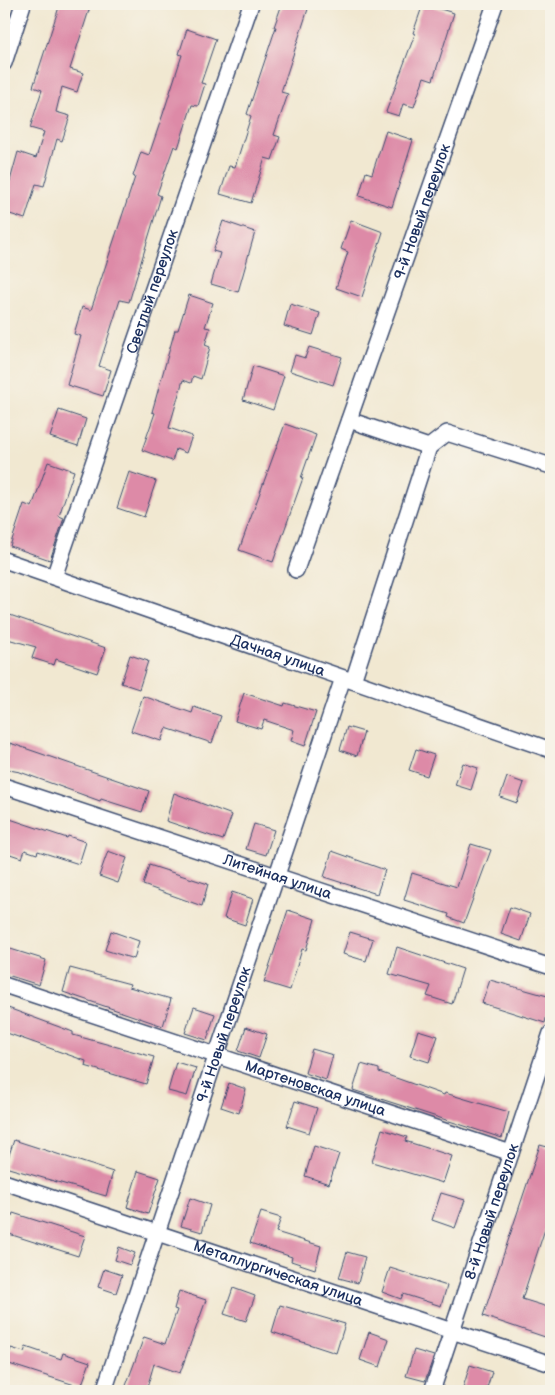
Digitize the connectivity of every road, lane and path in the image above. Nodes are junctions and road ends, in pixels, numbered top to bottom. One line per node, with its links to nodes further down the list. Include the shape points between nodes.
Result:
1 (23, 4): 4 (street)
2 (251, 4): 10 (street, Светлый переулок)
3 (496, 4): 5 (street, 9-й Новый переулок)
4 (4, 63)
5 (349, 420): 6 (street); 9 (street, 9-й Новый переулок)
6 (429, 447): 7 (street, via 447,433); 11 (street, 9-й Новый переулок)
7 (551, 466)
8 (4, 560): 10 (street, Дачная улица)
9 (296, 570)
10 (54, 577): 11 (street, Дачная улица)
11 (348, 680): 12 (street, Дачная улица); 14 (street, 9-й Новый переулок)
12 (551, 750)
13 (4, 786): 14 (street, Литейная улица)
14 (277, 876): 15 (street, Литейная улица); 18 (street, 9-й Новый переулок)
15 (551, 967)
16 (4, 985): 18 (street, Мартеновская улица)
17 (551, 1033): 19 (street, 8-й Новый переулок)
18 (216, 1056): 19 (street, Мартеновская улица); 21 (street, 9-й Новый переулок)
19 (511, 1153): 22 (street, 8-й Новый переулок)
20 (4, 1182): 21 (street, Металлургическая улица)
21 (157, 1233): 22 (street, Металлургическая улица); 24 (street, 9-й Новый переулок)
22 (452, 1331): 23 (street, Металлургическая улица); 25 (street, 8-й Новый переулок)
23 (551, 1364)
24 (104, 1391)
25 (432, 1391)

